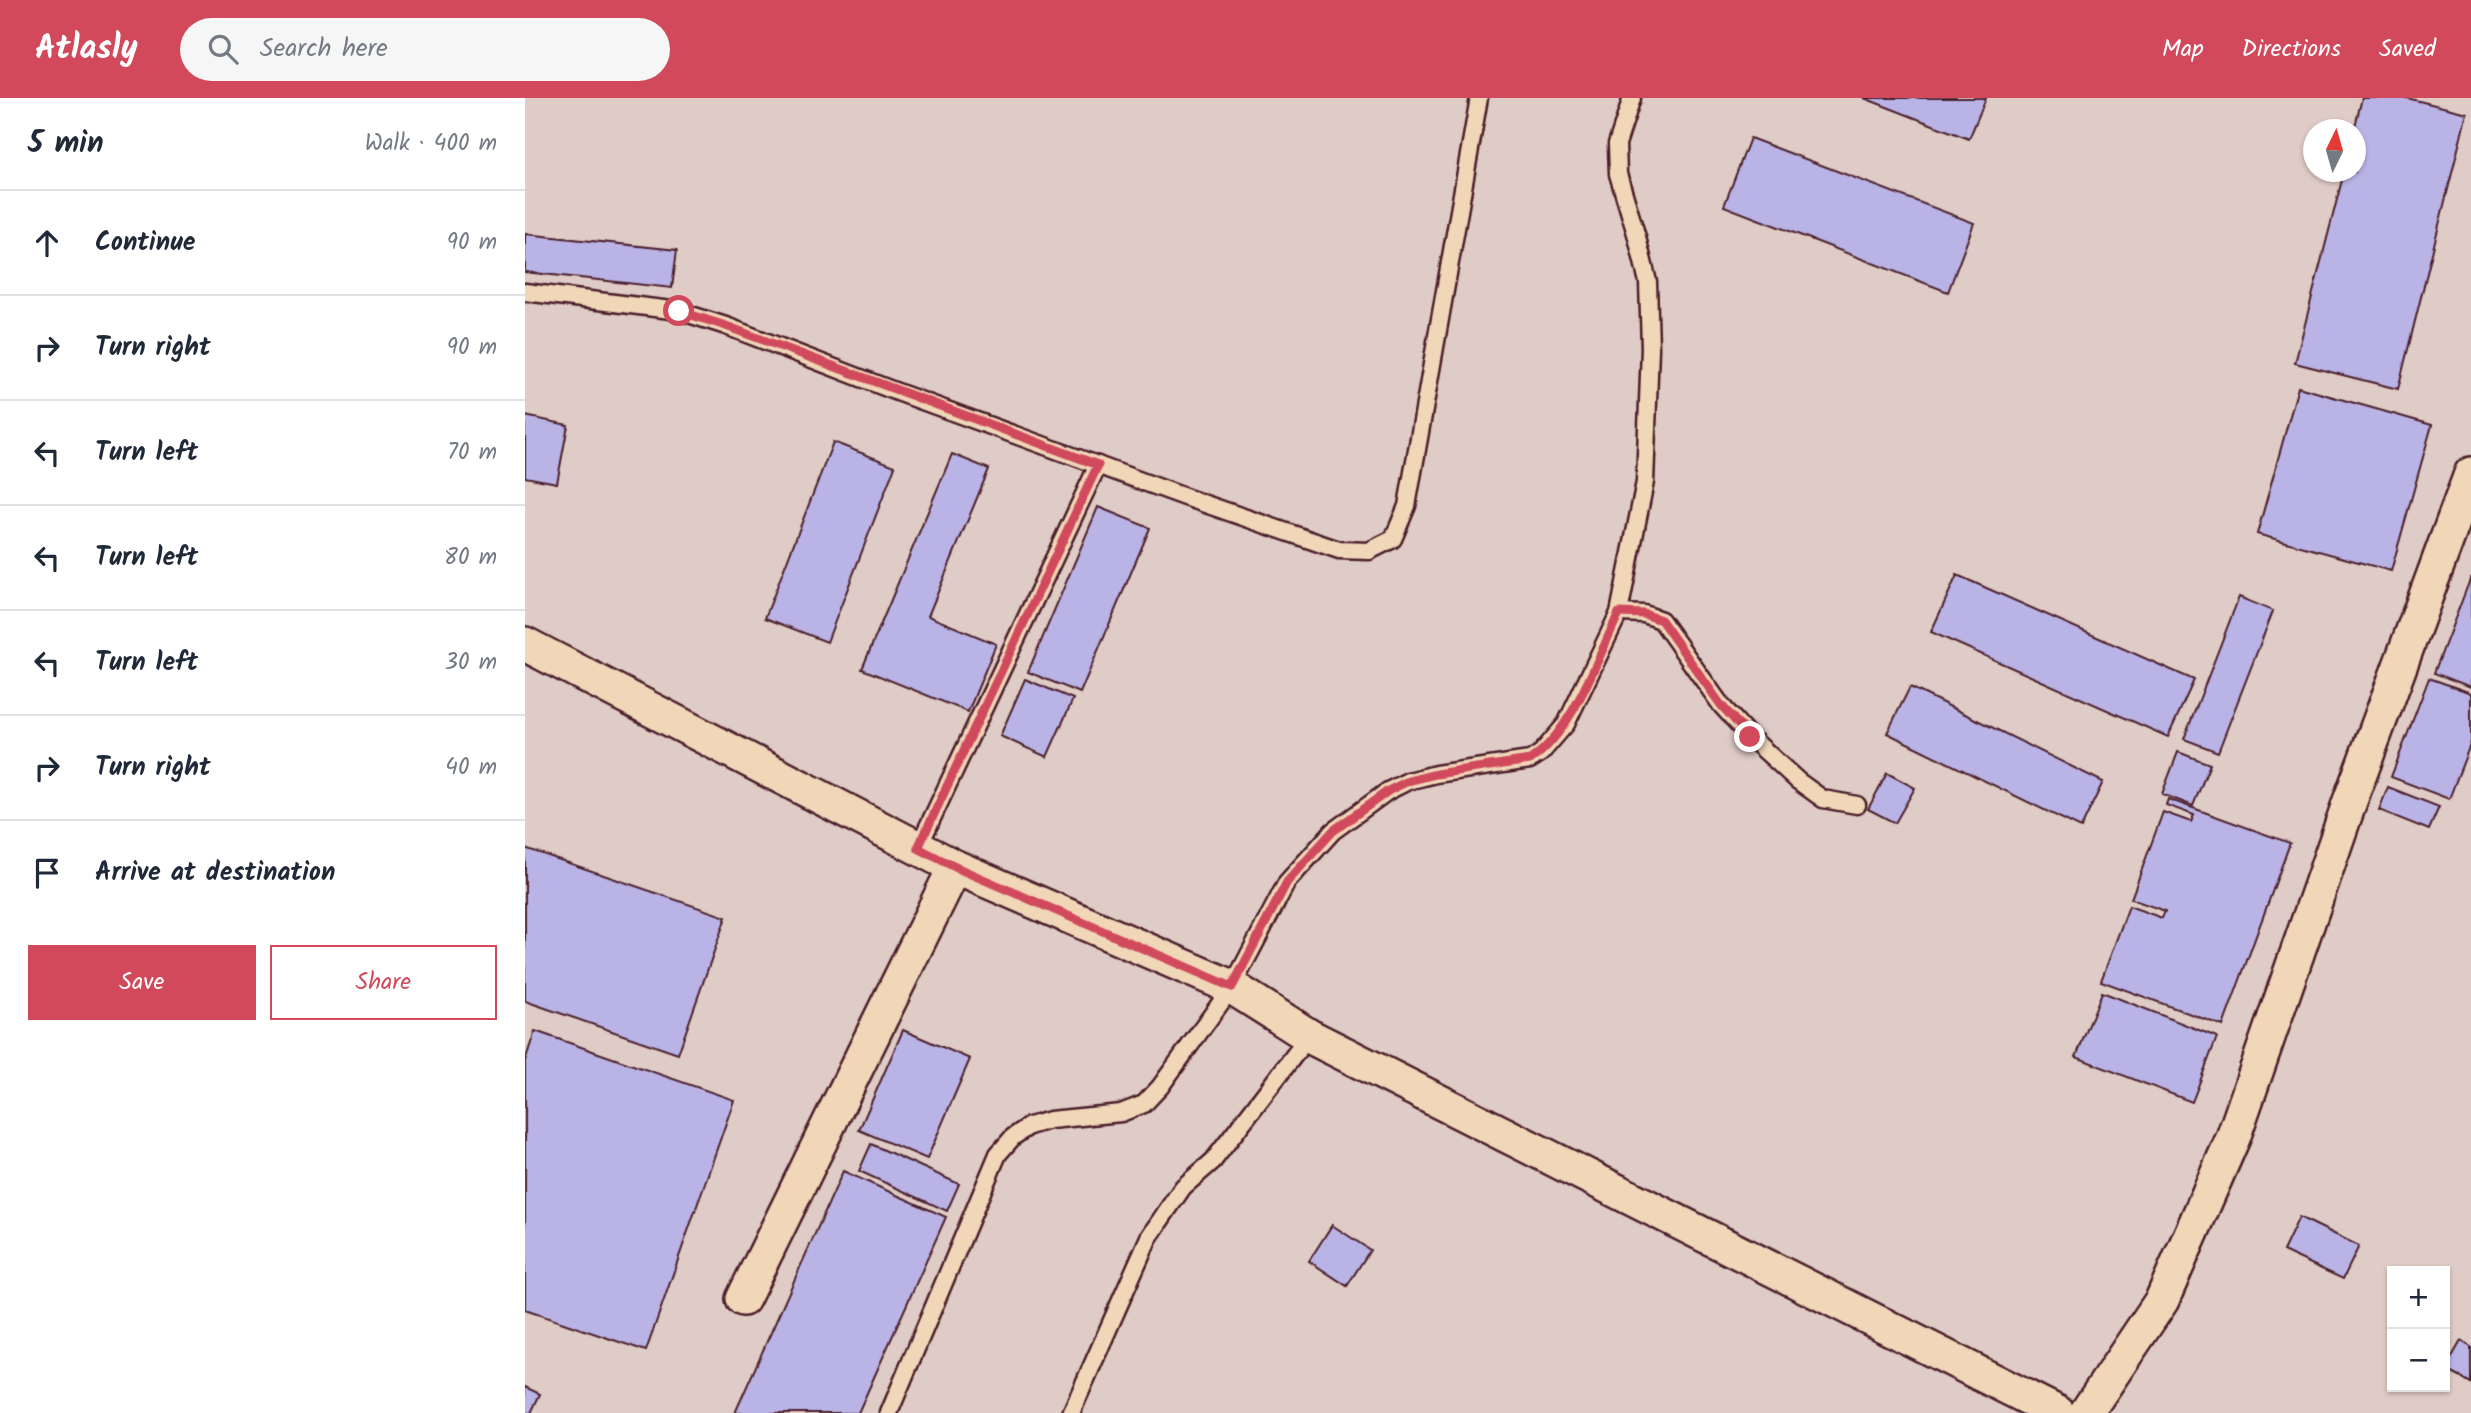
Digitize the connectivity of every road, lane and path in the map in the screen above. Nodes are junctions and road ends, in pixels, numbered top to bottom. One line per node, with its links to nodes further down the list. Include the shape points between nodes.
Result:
1 (1479, 98): 4 (lane, via 1407,506 1393,539 1369,551 1339,550)
2 (1632, 98): 6 (lane, via 1617,144 1618,174 1647,282 1650,348 1645,482)
3 (525, 292): 4 (lane, via 679,311)
4 (1098, 465): 9 (lane)
5 (2471, 474): 17 (street, via 2350,801 2233,1138 2162,1300)
6 (1619, 613): 8 (lane, via 1661,620 1721,705 1750,737 1823,799); 11 (lane, via 1566,724 1541,753 1530,760 1408,781 1333,831 1287,882)
7 (525, 644): 9 (street)
8 (1857, 805)
9 (918, 848): 10 (street)
10 (955, 867): 11 (street); 13 (street)
11 (1232, 987): 12 (street); 14 (lane, via 1144,1104 1121,1113 1029,1126 998,1154)
12 (1309, 1036): 15 (lane, via 1213,1161 1183,1187 1166,1210 1149,1237); 16 (street)
13 (743, 1299)
14 (889, 1413)
15 (1071, 1413)
16 (2058, 1413)
17 (2086, 1413)

